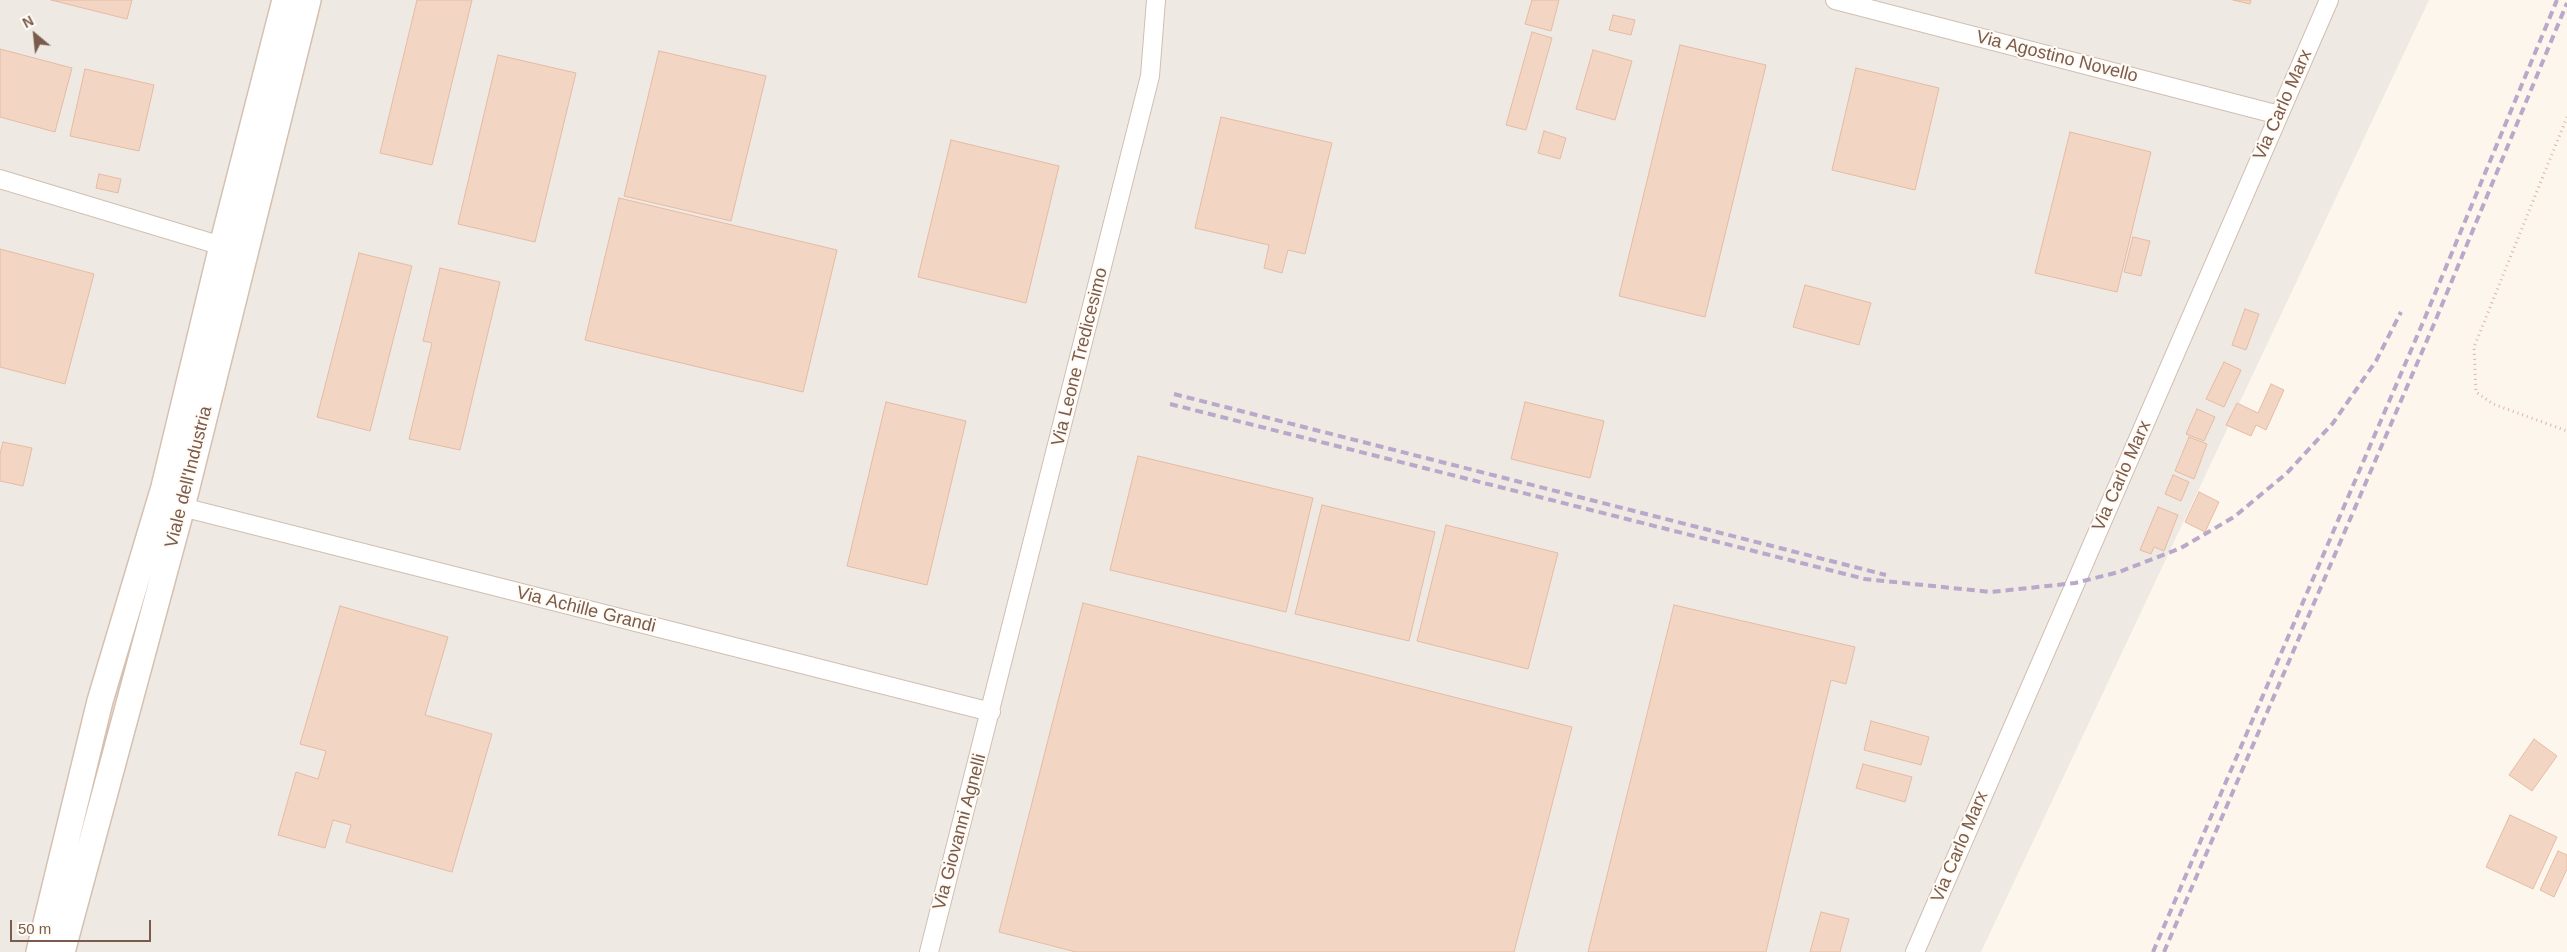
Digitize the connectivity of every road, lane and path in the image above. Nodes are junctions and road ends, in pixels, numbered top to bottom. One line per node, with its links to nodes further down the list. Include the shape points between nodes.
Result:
1 (285, 0): 9 (main road, Viale dell'Industria)
2 (308, 0): 11 (main road, Viale dell'Industria)
3 (1156, 0): 12 (street, Via Leone Tredicesimo, via 1150,76)
4 (1834, 0): 6 (street, Via Agostino Novello)
5 (2329, 0): 6 (street, Via Carlo Marx)
6 (2279, 114): 16 (street, Via Carlo Marx)
7 (2567, 117): 10 (path, via 2474,347 2476,392 2492,404)
8 (0, 179): 9 (street)
9 (222, 246): 13 (main road, Viale dell'Industria, via 164,487 100,700)
10 (2567, 431)
11 (182, 507): 12 (street, Via Achille Grandi); 14 (main road, Viale dell'Industria)
12 (991, 712): 15 (street, Via Giovanni Agnelli)
13 (39, 952)
14 (62, 952)
15 (928, 952)
16 (1915, 952)

